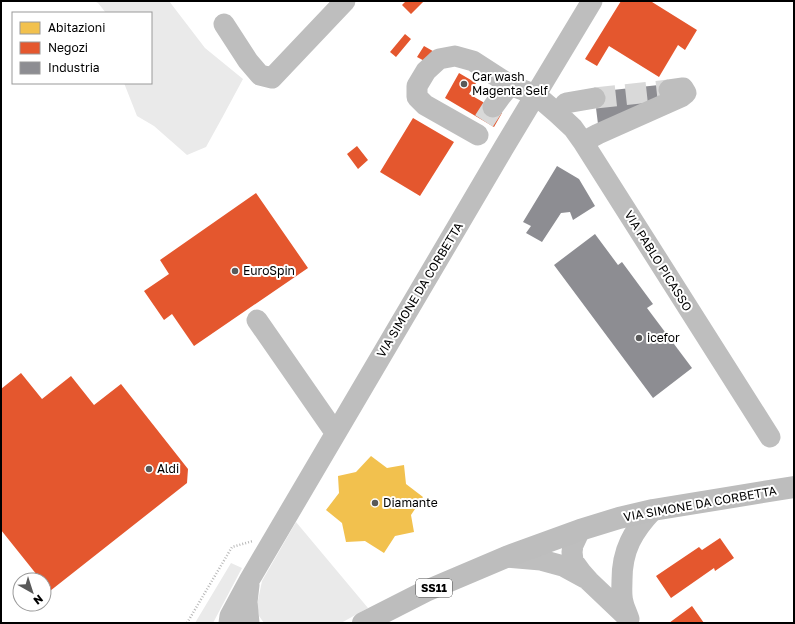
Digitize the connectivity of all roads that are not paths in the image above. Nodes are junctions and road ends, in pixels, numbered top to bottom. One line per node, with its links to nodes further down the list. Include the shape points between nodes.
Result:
1 (345, 1): 3 (street, via 272,78 260,76)
2 (592, 1): 6 (street, VIA SIMONE DA CORBETTA)
3 (224, 24)
4 (510, 85): 6 (street, VIA PABLO PICASSO); 9 (street); 9 (street, VIA PABLO PICASSO, via 479,77 461,66 450,64 439,68 424,86 425,94 437,101 440,113)
5 (668, 90): 10 (street, via 683,88 686,93)
6 (536, 95): 8 (street, VIA PABLO PICASSO); 11 (street, VIA SIMONE DA CORBETTA)
7 (595, 98): 8 (street, via 566,103)
8 (558, 114): 10 (street, VIA PABLO PICASSO)
9 (482, 116): 11 (street)
10 (583, 142): 14 (street, VIA PABLO PICASSO)
11 (503, 149): 13 (street, VIA SIMONE DA CORBETTA)
12 (257, 320): 13 (street, via 332,428)
13 (337, 430): 19 (street, VIA SIMONE DA CORBETTA)
14 (770, 437)
15 (794, 487): 16 (main road, VIA SIMONE DA CORBETTA)
16 (653, 510): 17 (main road, VIA SIMONE DA CORBETTA); 21 (street, via 633,535 624,560 622,588)
17 (580, 530): 18 (main road, VIA SIMONE DA CORBETTA); 20 (street, via 573,545 572,556)
18 (506, 557): 20 (street, via 541,560 563,566); 24 (main road, VIA SIMONE DA CORBETTA / SS11, via 426,591)
19 (250, 579): 22 (street, VIA SIMONE DA CORBETTA, via 230,616); 23 (street, VIA SIMONE DA CORBETTA, via 247,602)
20 (589, 581): 21 (street, via 610,600)
21 (628, 622)
22 (229, 623)
23 (249, 623)
24 (363, 623)

